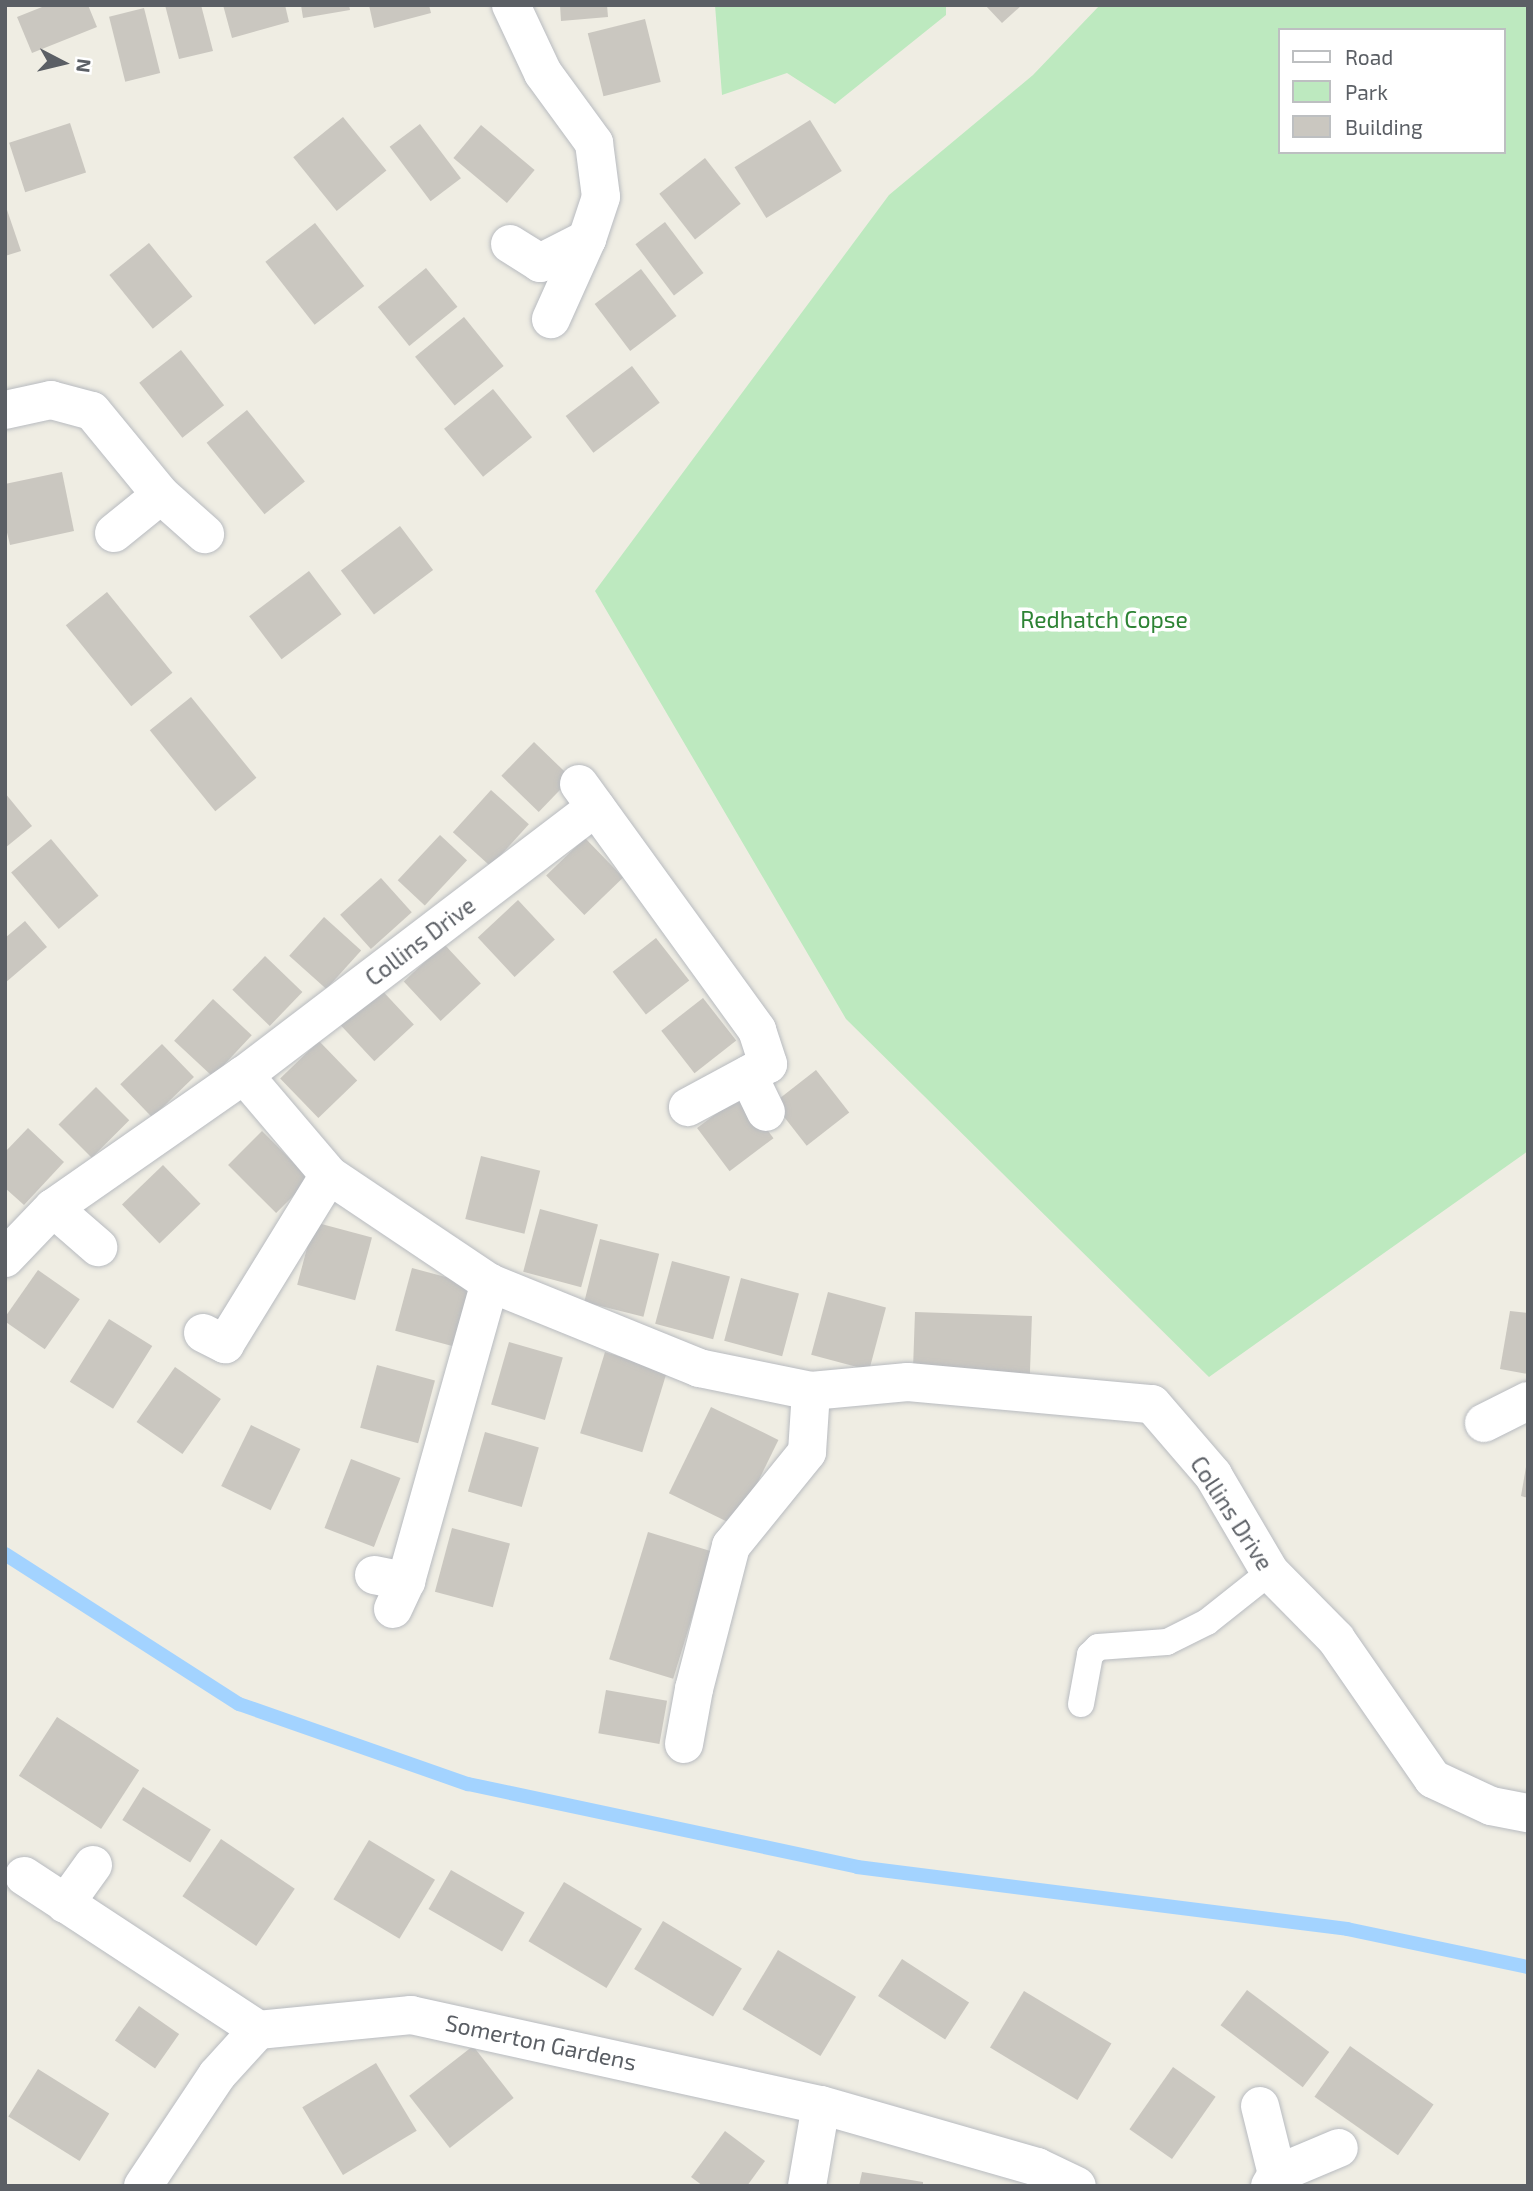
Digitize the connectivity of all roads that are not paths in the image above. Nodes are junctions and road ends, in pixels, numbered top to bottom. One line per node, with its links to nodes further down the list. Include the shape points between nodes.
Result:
1 (511, 5): 2 (street, via 543,73 594,144 601,197)
2 (587, 239): 3 (street, via 540,263); 4 (street)
3 (510, 244)
4 (551, 319)
5 (5, 410): 6 (street, via 51,400 92,411)
6 (161, 495): 7 (street); 8 (street)
7 (114, 533)
8 (205, 534)
9 (244, 1075): 10 (street, Collins Drive, via 587,795 757,1030 768,1064); 13 (street, Collins Drive); 14 (street, Collins Drive)
10 (748, 1075): 11 (street, Collins Drive); 12 (street)
11 (688, 1107)
12 (766, 1112)
13 (329, 1175): 17 (street, Collins Drive); 18 (street, via 225,1344)
14 (53, 1209): 15 (street); 16 (street, Collins Drive)
15 (98, 1247)
16 (5, 1258)
17 (490, 1283): 19 (street, Collins Drive, via 699,1368); 23 (street)
18 (203, 1333)
19 (811, 1391): 22 (street, Collins Drive, via 908,1382 1152,1404 1213,1475); 25 (street, via 807,1452 731,1546)
20 (1528, 1401): 21 (street)
21 (1484, 1423)
22 (1270, 1572): 24 (lane, via 1207,1622 1167,1642 1098,1647 1090,1655); 26 (street, Collins Drive, via 1336,1639 1433,1779 1491,1806)
23 (391, 1589)
24 (1081, 1704)
25 (684, 1744)
26 (1528, 1813)
27 (93, 1865): 29 (street)
28 (24, 1876): 29 (street)
29 (65, 1903): 30 (street)
30 (258, 2030): 31 (street, Somerton Gardens, via 411,2015); 35 (street, via 217,2075)
31 (821, 2105): 36 (street); 37 (street, Somerton Gardens, via 1037,2167)
32 (1259, 2106): 34 (street)
33 (1339, 2148): 34 (street)
34 (1274, 2180)
35 (143, 2186)
36 (807, 2186)
37 (1077, 2186)

